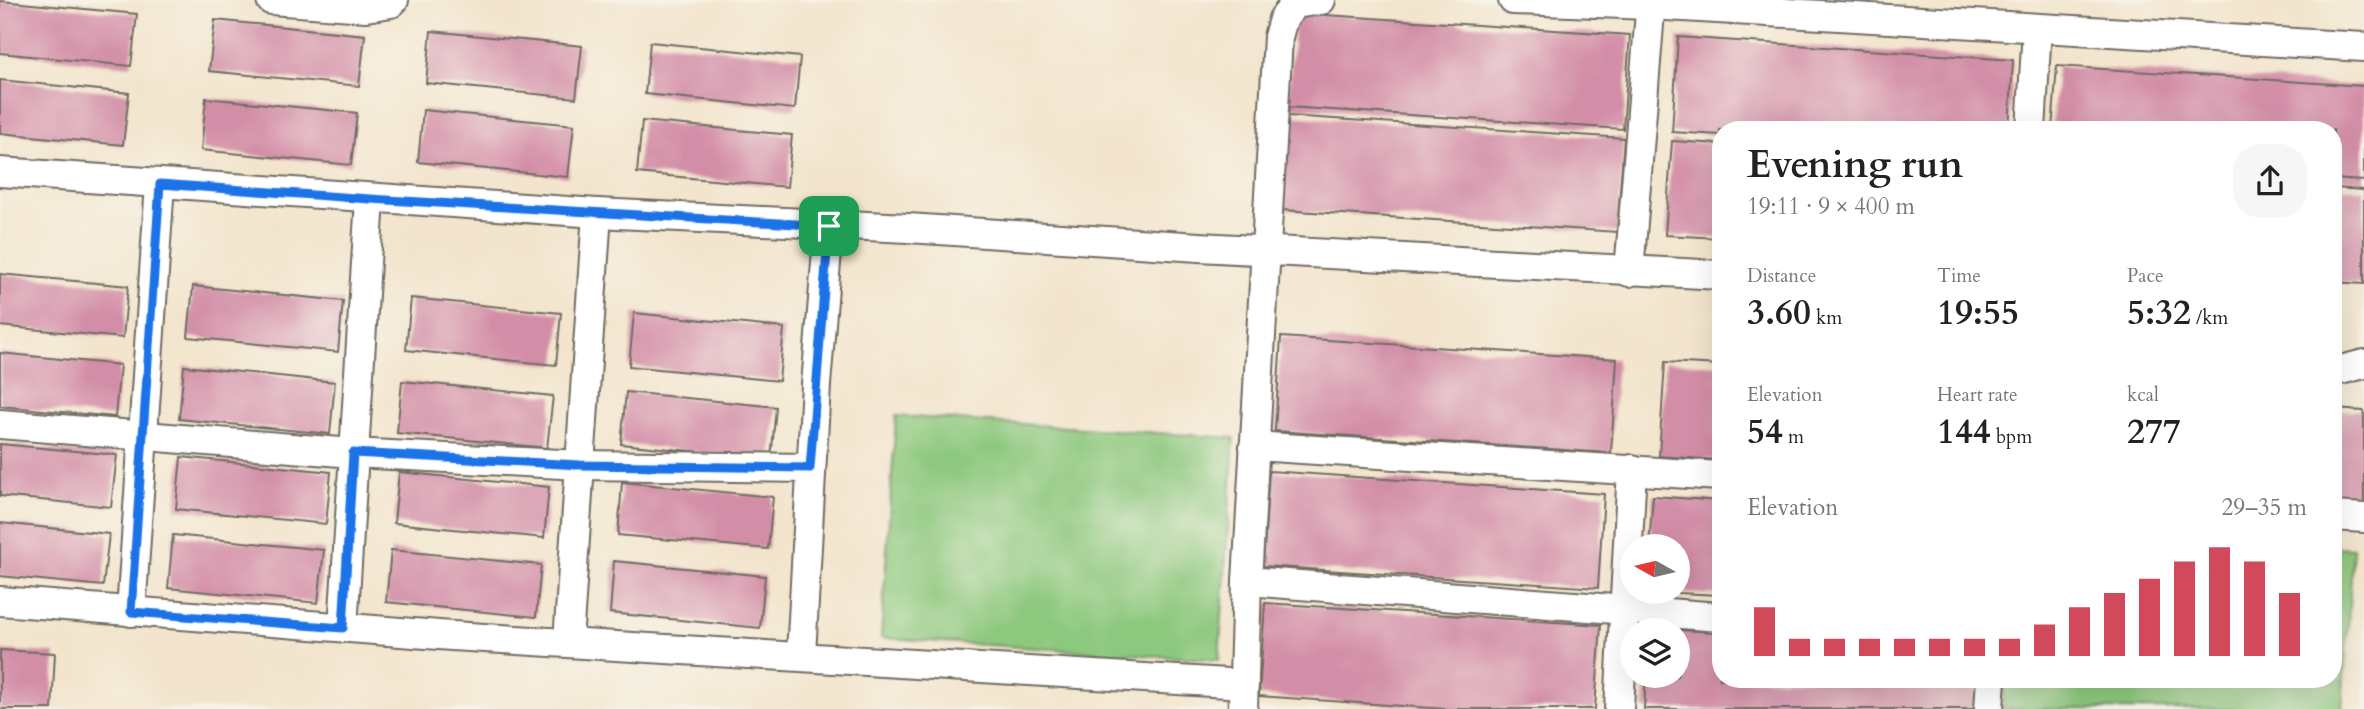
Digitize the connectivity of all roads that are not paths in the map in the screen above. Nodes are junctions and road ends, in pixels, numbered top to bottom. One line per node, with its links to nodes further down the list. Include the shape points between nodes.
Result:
1 (271, 0): 2 (street, via 366,7)
2 (394, 0)
3 (1321, 0): 14 (street, via 1295,4 1283,19 1278,37)
4 (1513, 0): 5 (street)
5 (1651, 3): 6 (street); 15 (street)
6 (2037, 28): 7 (street); 8 (street)
7 (2364, 47)
8 (2032, 121)
9 (0, 172): 10 (street)
10 (160, 184): 11 (street); 20 (street)
11 (370, 199): 12 (street); 22 (street)
12 (597, 213): 13 (street); 23 (street)
13 (829, 226): 14 (street); 24 (street)
14 (1265, 251): 15 (street); 21 (street)
15 (1629, 272): 16 (street)
16 (1712, 275)
17 (2364, 365): 18 (street)
18 (2342, 370)
19 (0, 424): 20 (street)
20 (143, 436): 22 (street); 32 (street)
21 (1254, 446): 25 (street); 29 (street)
22 (353, 453): 23 (street); 34 (street)
23 (580, 465): 24 (street); 35 (street)
24 (810, 468): 36 (street)
25 (1632, 469): 26 (street); 31 (street)
26 (1712, 475)
27 (2342, 517): 28 (street)
28 (2364, 518)
29 (1247, 581): 31 (street); 38 (street)
30 (0, 601): 32 (street)
31 (1626, 609): 33 (street); 39 (street)
32 (131, 612): 34 (street)
33 (1712, 616)
34 (343, 628): 35 (street)
35 (568, 642): 36 (street)
36 (801, 656): 38 (street)
37 (1990, 688): 40 (street)
38 (1243, 696)
39 (1619, 709)
40 (1989, 709)

